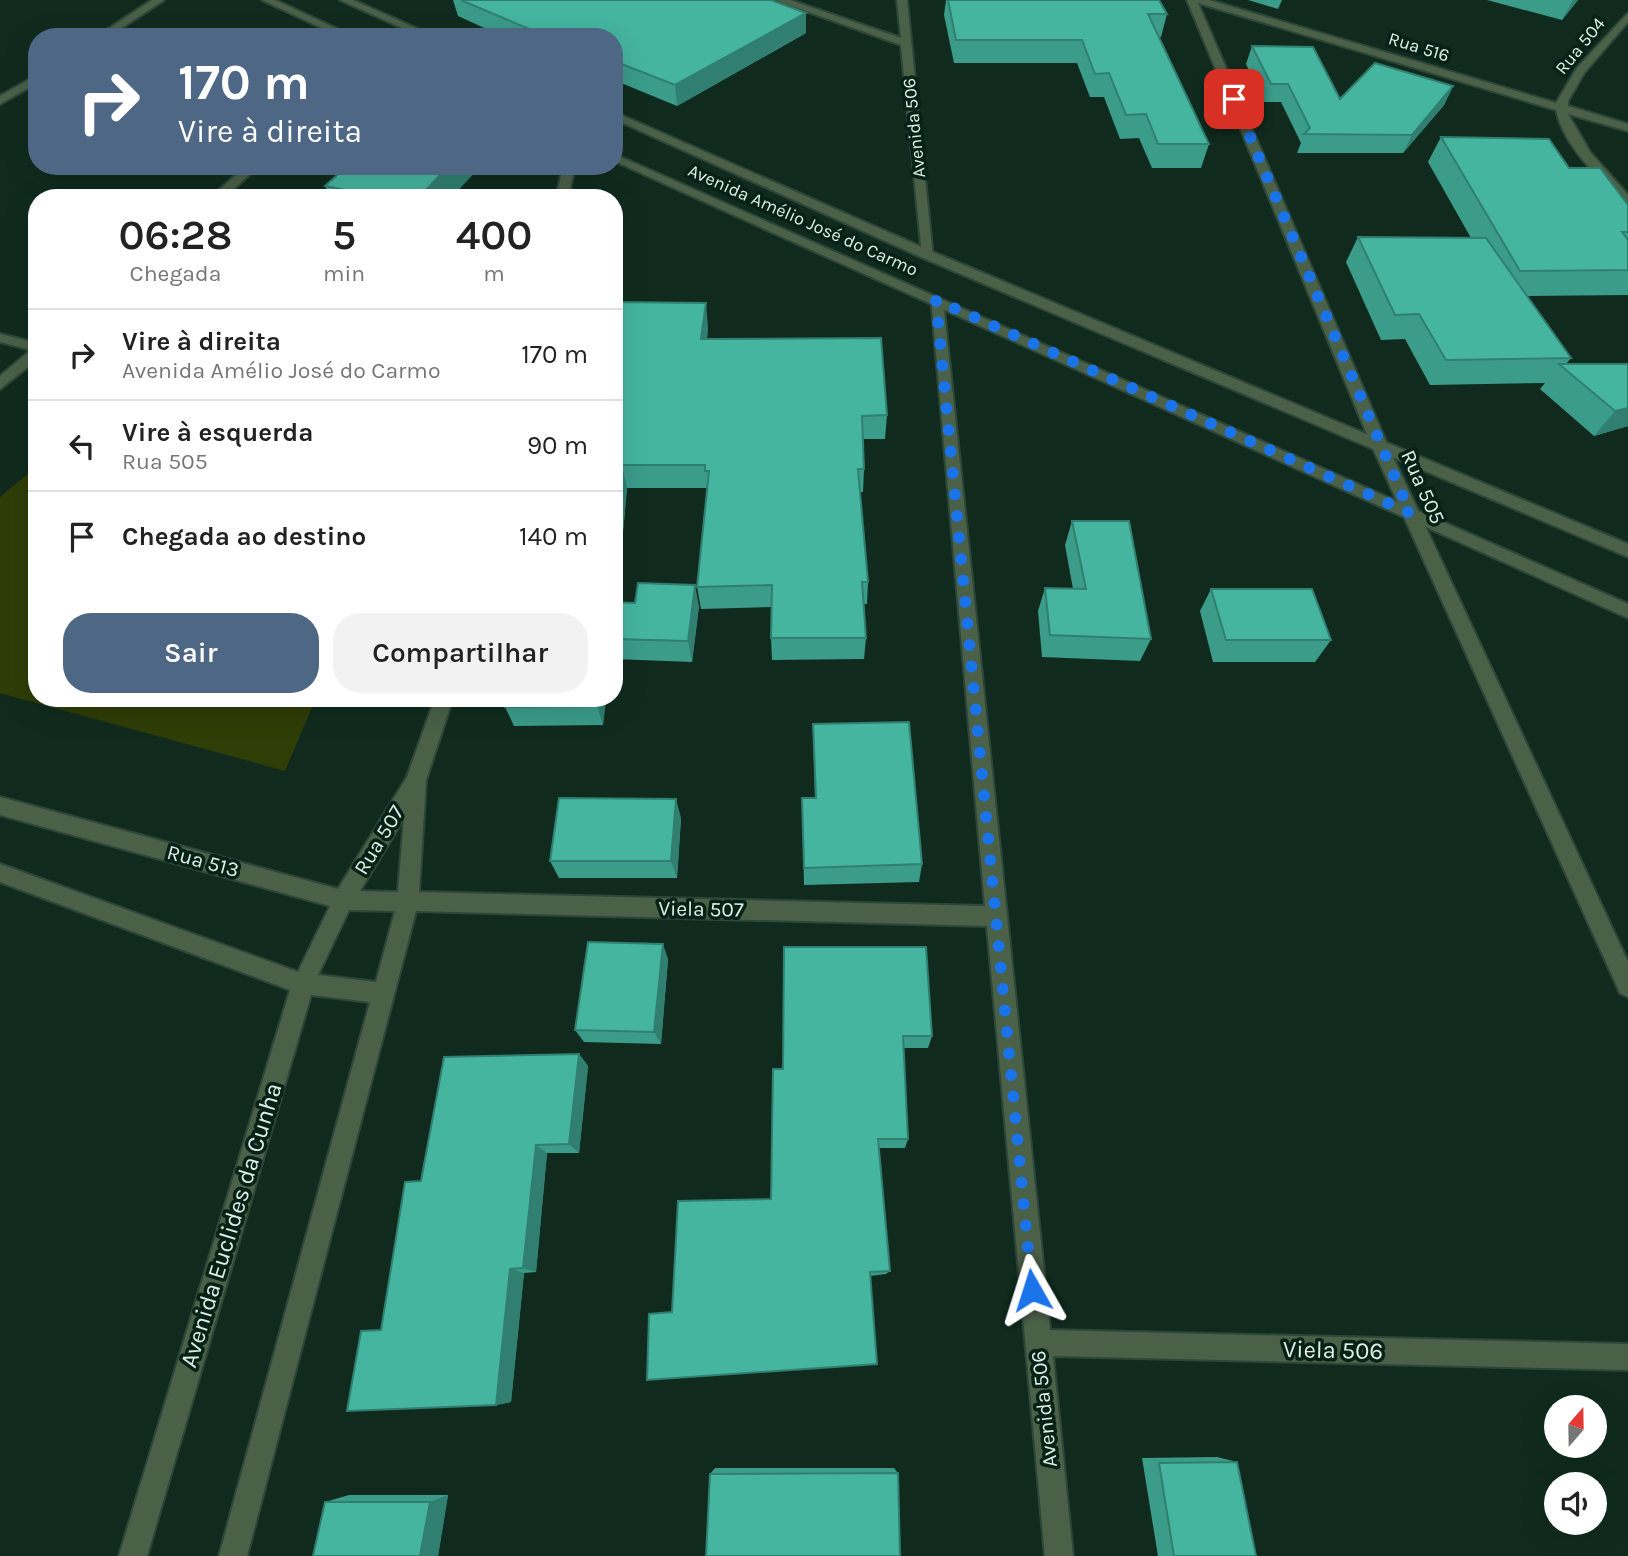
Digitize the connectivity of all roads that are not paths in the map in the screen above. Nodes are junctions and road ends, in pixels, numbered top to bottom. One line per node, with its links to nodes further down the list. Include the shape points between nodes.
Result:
1 (159, 0): 9 (street)
2 (267, 0): 10 (street)
3 (345, 0): 11 (street)
4 (780, 0): 12 (street)
5 (902, 0): 12 (street, Avenida 506)
6 (1192, 0): 28 (street, Rua 505)
7 (1199, 0): 15 (street, Rua 516)
8 (1628, 16): 15 (street, Rua 504, via 1566,91)
9 (115, 28)
10 (330, 28)
11 (410, 28)
12 (906, 43): 22 (street, Avenida 506)
13 (28, 84): 14 (street)
14 (0, 101)
15 (1561, 108): 17 (street, Rua 516); 21 (street, Rua 504, via 1573,137)
16 (623, 119): 22 (street, Avenida Amélio José do Carmo)
17 (1628, 128)
18 (623, 161): 23 (street, Avenida Amélio José do Carmo)
19 (243, 175): 20 (street)
20 (226, 189)
21 (1628, 202)
22 (928, 255): 28 (street, Avenida Amélio José do Carmo)
23 (936, 300): 29 (street, Avenida Amélio José do Carmo); 38 (street, Avenida 506)
24 (0, 338): 25 (street)
25 (28, 347)
26 (28, 358): 27 (street)
27 (0, 384)
28 (1379, 444): 29 (street, Rua 505); 30 (street, Avenida Amélio José do Carmo)
29 (1410, 513): 31 (street, Avenida Amélio José do Carmo); 40 (street, Rua 505)
30 (1628, 551)
31 (1628, 611)
32 (441, 707): 33 (street, Rua 507)
33 (416, 780): 36 (street, Rua 507); 37 (street, Rua 507)
34 (0, 806): 36 (street, Rua 513)
35 (0, 873): 39 (street)
36 (343, 900): 37 (street, Rua 513); 39 (street, Avenida Euclides da Cunha)
37 (408, 902): 38 (street, Viela 507); 41 (street)
38 (994, 916): 42 (street, Avenida 506)
39 (303, 984): 41 (street); 44 (street, Avenida Euclides da Cunha)
40 (1628, 986)
41 (383, 993): 45 (street)
42 (1037, 1343): 43 (street, Viela 506); 46 (street, Avenida 506)
43 (1628, 1357)
44 (133, 1556)
45 (233, 1556)
46 (1059, 1556)

